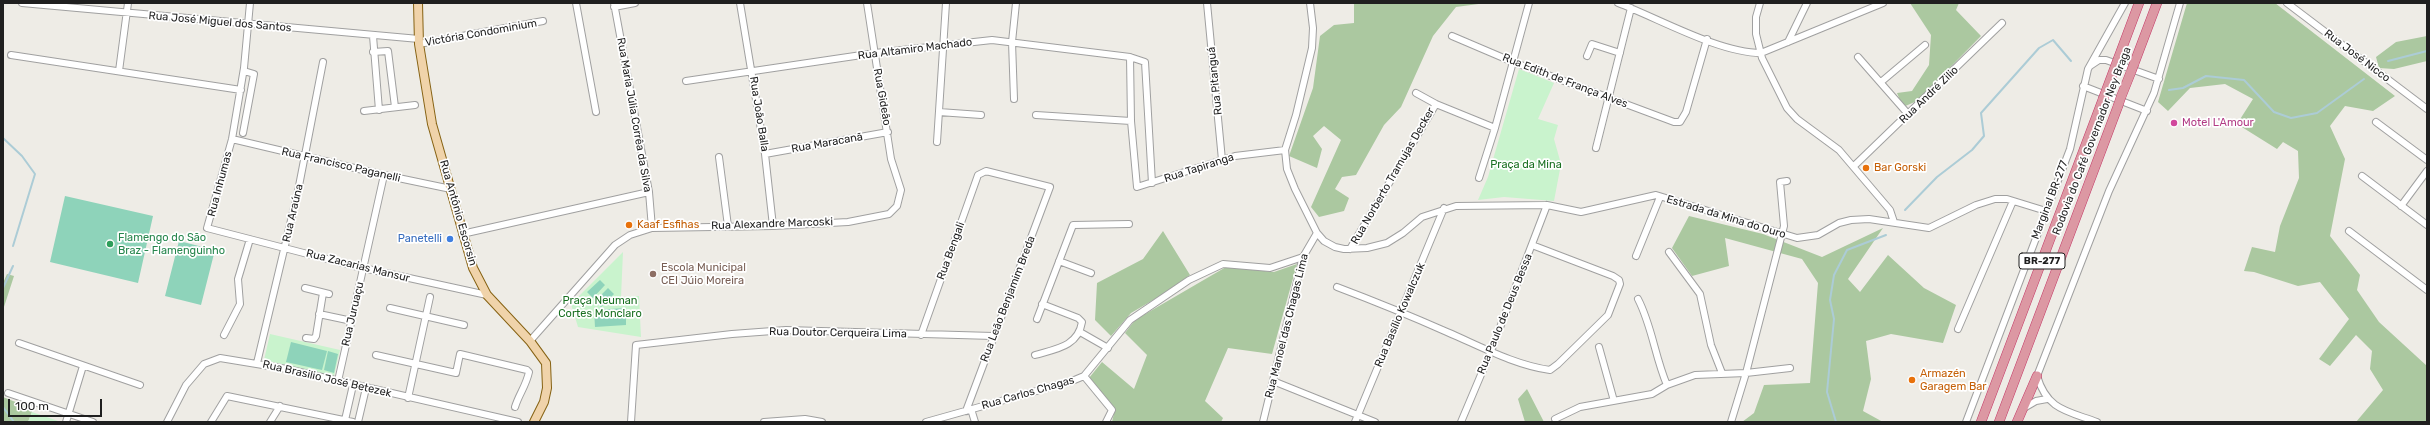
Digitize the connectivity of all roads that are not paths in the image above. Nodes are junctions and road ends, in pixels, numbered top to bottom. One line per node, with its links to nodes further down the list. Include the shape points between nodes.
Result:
1 (22, 3): 25 (street, Rua José Miguel dos Santos)
2 (128, 3): 25 (street)
3 (250, 3): 28 (street, Rua Inhumas)
4 (418, 3): 32 (main road, Rua Antônio Escorsin)
5 (576, 3): 66 (street)
6 (635, 3): 23 (street)
7 (740, 3): 50 (street, Rua João Balla)
8 (867, 3): 38 (street, Rua Gideão)
9 (946, 3): 35 (street)
10 (1016, 3): 33 (street)
11 (1207, 3): 83 (street, Rua Pitanguá)
12 (1310, 3): 79 (street, Estrada da Mina do Ouro, via 1312,48)
13 (1528, 3): 46 (street)
14 (1618, 3): 24 (street)
15 (1760, 3): 40 (street, via 1756,17 1756,34)
16 (1807, 3): 34 (street)
17 (1883, 3): 34 (street)
18 (2125, 3): 47 (street, Marginal BR-277)
19 (2139, 3): 198 (highway, Rodovia do Café Governador Ney Braga / BR-277)
20 (2157, 3): 199 (highway, Rodovia do Café Governador Ney Braga / BR-277)
21 (2180, 3): 51 (street)
22 (2287, 3): 62 (street, Rua José Nicco)
23 (614, 5): 95 (street, Rua Maria Júlia Corrêa da Silva)
24 (1631, 8): 31 (street); 39 (street)
25 (128, 13): 28 (street, Rua José Miguel dos Santos); 48 (street)
26 (544, 21): 32 (street, Victória Condominium)
27 (2002, 23): 68 (street, Rua André Zilio)
28 (248, 25): 29 (street, Rua José Miguel dos Santos); 49 (street, Rua Inhumas)
29 (373, 36): 32 (street, Rua José Miguel dos Santos); 37 (street)
30 (1452, 36): 46 (street, Rua Edith de França Alves)
31 (1707, 40): 40 (street, via 1747,53); 57 (street, Rua Edith de França Alves, via 1686,112 1680,122)
32 (419, 42): 93 (main road, Rua Antônio Escorsin, via 432,124)
33 (1012, 42): 35 (street, Rua Altamiro Machado, via 992,40); 42 (street, Rua Altamiro Machado); 58 (street)
34 (1788, 42): 40 (street)
35 (943, 44): 38 (street, Rua Altamiro Machado); 67 (street)
36 (1925, 45): 53 (street)
37 (373, 52): 61 (street, via 388,51); 63 (street)
38 (875, 53): 50 (street, Rua Altamiro Machado); 74 (street, Rua Gideão)
39 (1620, 53): 43 (street, via 1592,44); 57 (street)
40 (1761, 53): 85 (street, via 1787,108 1797,119 1839,150)
41 (11, 55): 48 (street)
42 (1130, 56): 71 (street); 91 (street, Rua Altamiro Machado, via 1145,62)
43 (1587, 56)
44 (1858, 57): 53 (street)
45 (323, 62): 81 (street, Rua Araúna)
46 (1513, 62): 57 (street, Rua Edith de França Alves); 73 (street)
47 (2088, 69): 51 (street, via 2099,60 2106,60); 54 (street, Marginal BR-277)
48 (119, 71): 55 (street)
49 (244, 71): 55 (street, Rua Inhumas); 75 (street, via 254,74)
50 (752, 72): 52 (street, Rua Altamiro Machado); 80 (street, Rua João Balla)
51 (2159, 79): 65 (street)
52 (686, 81)
53 (1880, 82): 68 (street)
54 (2082, 86): 65 (street); 101 (street, Marginal BR-277, via 2072,142)
55 (241, 90): 76 (street, Rua Inhumas)
56 (1416, 93): 59 (street)
57 (1610, 98): 78 (street)
58 (1014, 99)
59 (1436, 104): 73 (street); 116 (street, Rua Norberto Tramujas Decker)
60 (415, 105): 61 (street)
61 (395, 107): 63 (street)
62 (2427, 109)
63 (379, 110): 64 (street)
64 (364, 111)
65 (2147, 111): 157 (street, via 2109,191)
66 (596, 112)
67 (939, 112): 69 (street); 77 (street)
68 (1908, 114): 85 (street, Rua André Zilio)
69 (981, 115)
70 (1036, 115): 71 (street)
71 (1131, 121): 91 (street, Rua Tapiranga, via 1138,187)
72 (2376, 122): 84 (street)
73 (1495, 128): 89 (street)
74 (888, 132): 80 (street, Rua Maracanã); 94 (street, Rua Gideão, via 891,159)
75 (243, 133)
76 (232, 139): 81 (street, Rua Francisco Paganelli); 107 (street, Rua Inhumas)
77 (937, 142)
78 (1596, 148)
79 (1285, 150): 83 (street, Rua Tapiranga); 110 (street, Estrada da Mina do Ouro, via 1287,169)
80 (765, 154): 106 (street, Rua João Balla)
81 (304, 157): 87 (street, Rua Francisco Paganelli); 115 (street, Rua Araúna)
82 (719, 157): 105 (street)
83 (1222, 160): 91 (street, Rua Tapiranga)
84 (2427, 160)
85 (1854, 166): 102 (street, via 1890,210)
86 (2427, 171): 99 (street)
87 (384, 176): 93 (street, Rua Francisco Paganelli); 121 (street, Rua Juruaçu)
88 (2362, 176): 99 (street)
89 (1479, 178)
90 (1787, 181): 112 (street, via 1780,182 1784,226)
91 (1152, 183)
92 (1050, 187): 140 (street, Rua Bengali, via 986,171 978,174); 141 (street, Rua Leão Benjamim Breda)
93 (451, 189): 111 (main road, Rua Antônio Escorsin)
94 (901, 190): 106 (street, Rua Alexandre Marcoski, via 896,206 889,214 848,222)
95 (649, 192): 108 (street, Rua Maria Júlia Corrêa da Silva); 111 (street)
96 (1660, 197): 98 (street, Estrada da Mina do Ouro, via 1656,195 1632,199 1581,212); 112 (street, Estrada da Mina do Ouro, via 1744,221); 118 (street)
97 (2014, 200): 101 (street, Estrada da Mina do Ouro); 102 (street, Estrada da Mina do Ouro, via 1994,199 1929,228); 137 (street)
98 (1547, 205): 100 (street, Estrada da Mina do Ouro); 114 (street, Rua Paulo de Deus Bessa)
99 (2401, 206): 104 (street)
100 (1444, 208): 116 (street, Estrada da Mina do Ouro, via 1422,217 1403,234 1387,243); 131 (street, Rua Basílio Kowalczuk)
101 (2046, 211): 197 (street, Marginal BR-277)
102 (1894, 222): 112 (street, Estrada da Mina do Ouro, via 1851,220 1807,238)
103 (1129, 224): 120 (street, via 1073,225)
104 (2427, 225)
105 (728, 226): 106 (street, Rua Alexandre Marcoski); 108 (street, Rua Alexandre Marcoski)
106 (773, 226)
107 (207, 228): 113 (street, Rua Zacarias Mansur)
108 (652, 228): 143 (street, Rua Alexandre Marcoski, via 630,235 615,245)
109 (2349, 232): 125 (street)
110 (1317, 233): 116 (street, Estrada da Mina do Ouro, via 1324,241 1335,247); 119 (street, Rua Manoel das Chagas Lima)
111 (462, 234): 126 (main road, Rua Antônio Escorsin, via 473,268)
112 (1782, 235): 155 (street)
113 (250, 239): 115 (street, Rua Zacarias Mansur); 139 (street, via 238,279 240,304)
114 (1532, 246): 147 (street, Rua Paulo de Deus Bessa); 147 (street, via 1619,280 1620,284 1608,315 1550,370)
115 (285, 248): 121 (street, Rua Zacarias Mansur); 150 (street, Rua Araúna)
116 (1350, 249)
117 (1669, 252): 154 (street, via 1700,294 1711,345)
118 (1636, 256)
119 (1303, 257): 146 (street, Rua Carlos Chagas, via 1270,268 1235,264 1216,267 1189,280 1130,320); 159 (street, Rua Manoel das Chagas Lima)
120 (1059, 261): 122 (street); 129 (street)
121 (363, 268): 126 (street, Rua Zacarias Mansur); 135 (street, Rua Juruaçu)
122 (1091, 273)
123 (1337, 287): 131 (street)
124 (305, 288): 132 (street, via 326,294)
125 (2427, 290)
126 (487, 295): 143 (main road, Rua Antônio Escorsin)
127 (430, 297): 133 (street)
128 (1638, 299): 162 (street, via 1645,312)
129 (1042, 304): 134 (street); 138 (street, via 1078,318 1082,322)
130 (390, 308): 133 (street)
131 (1401, 312): 147 (street); 173 (street, Rua Basílio Kowalczuk)
132 (319, 314): 135 (street); 142 (street, via 314,339)
133 (426, 316): 136 (street); 151 (street)
134 (1037, 319)
135 (352, 321): 158 (street, Rua Juruaçu)
136 (464, 324)
137 (1958, 329)
138 (1080, 332): 146 (street); 149 (street, via 1069,345)
139 (224, 335)
140 (921, 335): 141 (street, Rua Doutor Cerqueira Lima); 186 (street, Rua Doutor Cerqueira Lima, via 786,330 636,345)
141 (993, 336): 171 (street, Rua Leão Benjamim Breda)
142 (306, 338)
143 (530, 340): 185 (main road, Rua Antônio Escorsin, via 546,364 547,380 544,402)
144 (19, 343): 152 (street)
145 (1599, 347): 167 (street)
146 (1108, 348): 156 (street, Rua Carlos Chagas)
147 (1491, 351): 195 (street, Rua Paulo de Deus Bessa)
148 (376, 355): 151 (street)
149 (1035, 355)
150 (257, 363): 158 (street, Rua Brasilio José Betezek); 179 (street, Rua Brasilio José Betezek, via 220,358 204,364 186,385)
151 (416, 365): 165 (street); 169 (street, via 456,373 460,354 527,370 529,372 525,388 519,394)
152 (83, 366): 160 (street); 172 (street)
153 (1790, 368): 155 (street)
154 (1722, 373): 155 (street); 162 (street, via 1695,375)
155 (1746, 373): 196 (street)
156 (1084, 376): 171 (street, Rua Carlos Chagas, via 1072,382); 191 (street, via 1112,410)
157 (2037, 376): 166 (street); 170 (highway)
158 (338, 381): 161 (street, Rua Brasilio José Betezek)
159 (1273, 381): 173 (street); 192 (street, Rua Manoel das Chagas Lima)
160 (140, 385)
161 (353, 385): 163 (street, Rua Brasilio José Betezek); 176 (street)
162 (1667, 385): 167 (street, via 1652,394)
163 (366, 388): 165 (street, Rua Brasilio José Betezek); 183 (street)
164 (8, 393): 172 (street)
165 (408, 398): 184 (street, Rua Brasilio José Betezek)
166 (2047, 399): 170 (street, via 2036,401); 201 (street, via 2061,408)
167 (1614, 401): 174 (street, via 1580,407)
168 (280, 406): 175 (street); 180 (street, via 227,396); 181 (street)
169 (516, 407)
170 (2024, 408): 200 (highway)
171 (969, 410): 189 (street, Rua Carlos Chagas); 190 (street)
172 (68, 414): 177 (street); 178 (street)
173 (1358, 415): 193 (street, Rua Basílio Kowalczuk); 194 (street)
174 (1555, 419)
175 (333, 420): 176 (street)
176 (345, 420): 182 (street)
177 (66, 421)
178 (93, 422)
179 (167, 422)
180 (211, 422)
181 (270, 422)
182 (353, 422)
183 (358, 422)
184 (518, 422)
185 (534, 422)
186 (631, 422)
187 (764, 422): 188 (street, via 806,419)
188 (822, 422)
189 (926, 422)
190 (975, 422)
191 (1106, 422)
192 (1263, 422)
193 (1355, 422)
194 (1375, 422)
195 (1461, 422)
196 (1731, 422)
197 (1966, 422)
198 (1981, 422)
199 (1999, 422)
200 (2017, 422)
201 (2097, 422)

